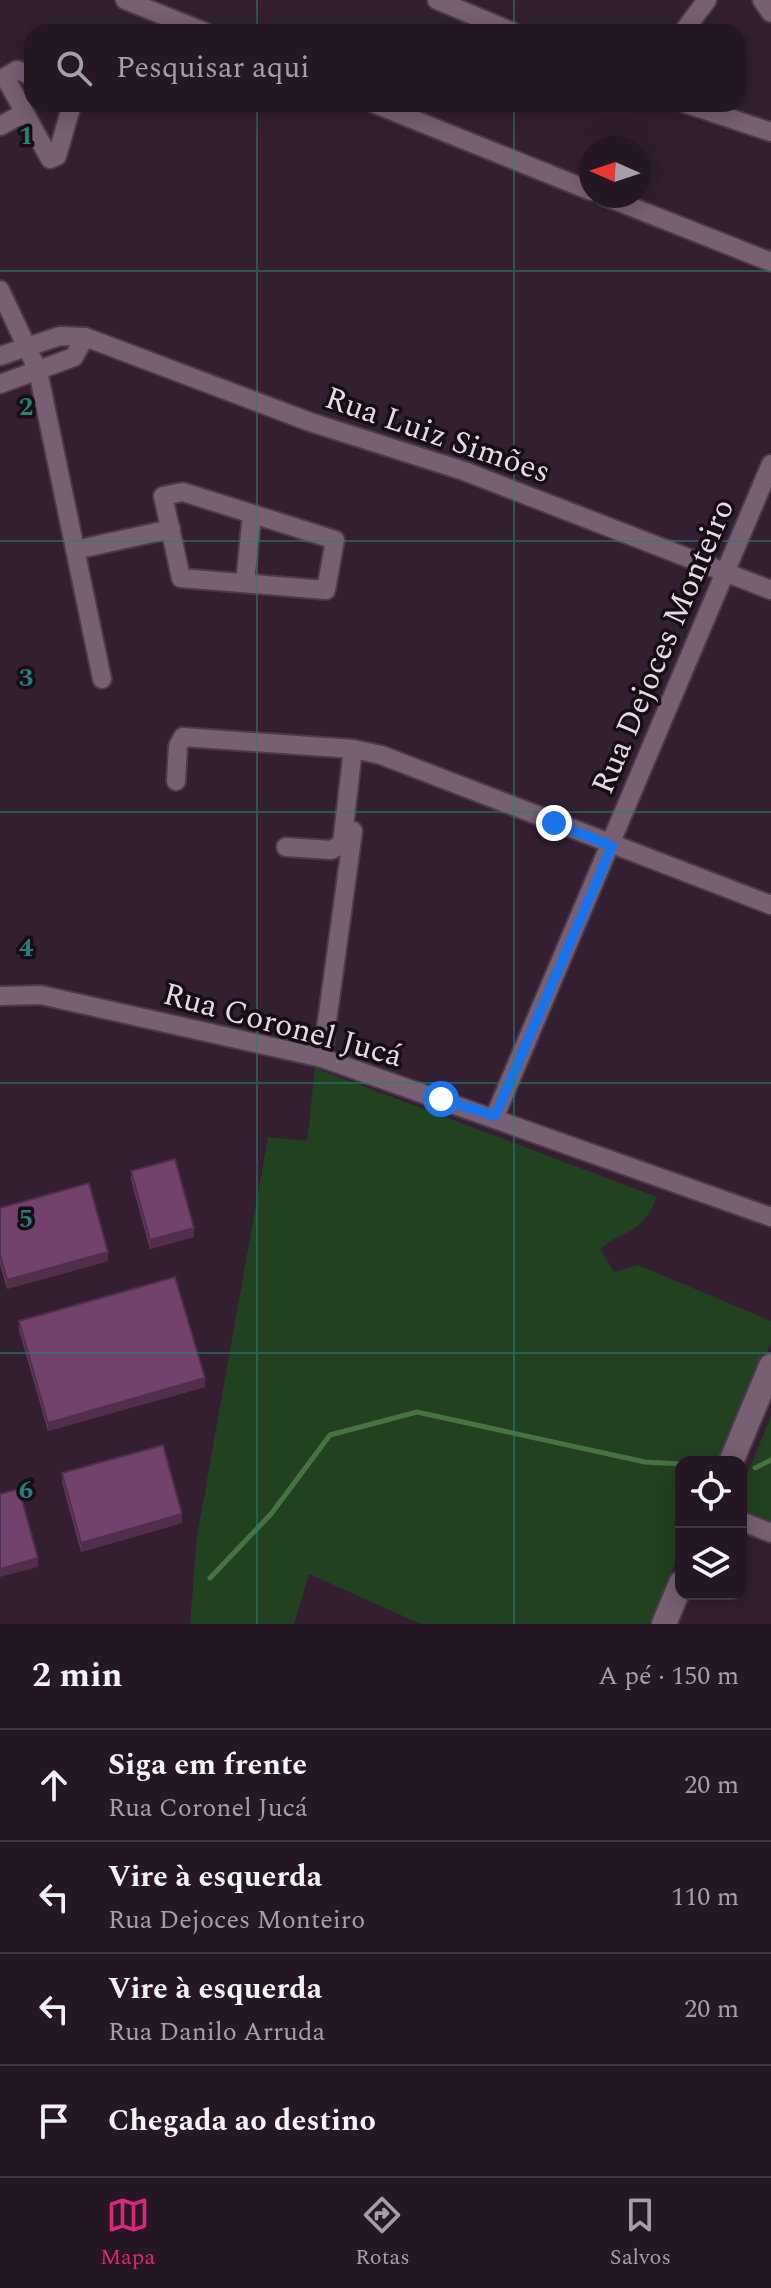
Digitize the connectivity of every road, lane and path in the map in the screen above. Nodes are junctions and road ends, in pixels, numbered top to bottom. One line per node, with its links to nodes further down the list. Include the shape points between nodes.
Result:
1 (125, 0): 6 (street)
2 (707, 0): 8 (street)
3 (762, 0): 5 (street)
4 (443, 1): 7 (street)
5 (771, 13)
6 (185, 24)
7 (495, 24)
8 (689, 24)
9 (24, 73): 13 (street, via 17,70 5,77)
10 (70, 112): 13 (street, via 57,156 50,159)
11 (395, 112): 16 (street)
12 (711, 112): 15 (street)
13 (22, 114): 14 (street)
14 (0, 126)
15 (771, 132)
16 (579, 186)
17 (634, 208): 18 (street)
18 (771, 262)
19 (0, 290): 21 (street)
20 (85, 337): 21 (street, via 60,336); 23 (street, via 74,357); 29 (street, Rua Luiz Simões, via 310,422 464,471)
21 (27, 347): 22 (street); 23 (street)
22 (0, 356)
23 (38, 371): 24 (street); 28 (street)
24 (0, 384)
25 (771, 464): 29 (street, Rua Dejoces Monteiro)
26 (252, 514): 27 (street, via 183,492 163,496); 30 (street); 30 (street, via 335,540 326,590)
27 (171, 529): 28 (street); 30 (street, via 181,578)
28 (75, 550): 32 (street)
29 (725, 573): 31 (street, Rua Luiz Simões); 35 (street, Rua Dejoces Monteiro)
30 (245, 583)
31 (771, 590)
32 (102, 679)
33 (358, 750): 34 (street, via 183,737); 35 (street); 36 (street, via 342,844 331,850); 39 (street)
34 (176, 781)
35 (612, 846): 37 (street); 40 (street, Rua Dejoces Monteiro)
36 (286, 847)
37 (771, 905)
38 (0, 996): 39 (street, Rua Coronel Jucá, via 53,997)
39 (322, 1058): 40 (street, Rua Coronel Jucá)
40 (495, 1116): 41 (street, Rua Coronel Jucá)
41 (771, 1217)
42 (771, 1366): 44 (street)
43 (771, 1407): 45 (street)
44 (734, 1456)
45 (747, 1465)
46 (747, 1523): 47 (street)
47 (771, 1533)
48 (675, 1597): 50 (street)
49 (691, 1600): 51 (street)
50 (664, 1624)
51 (681, 1624)

